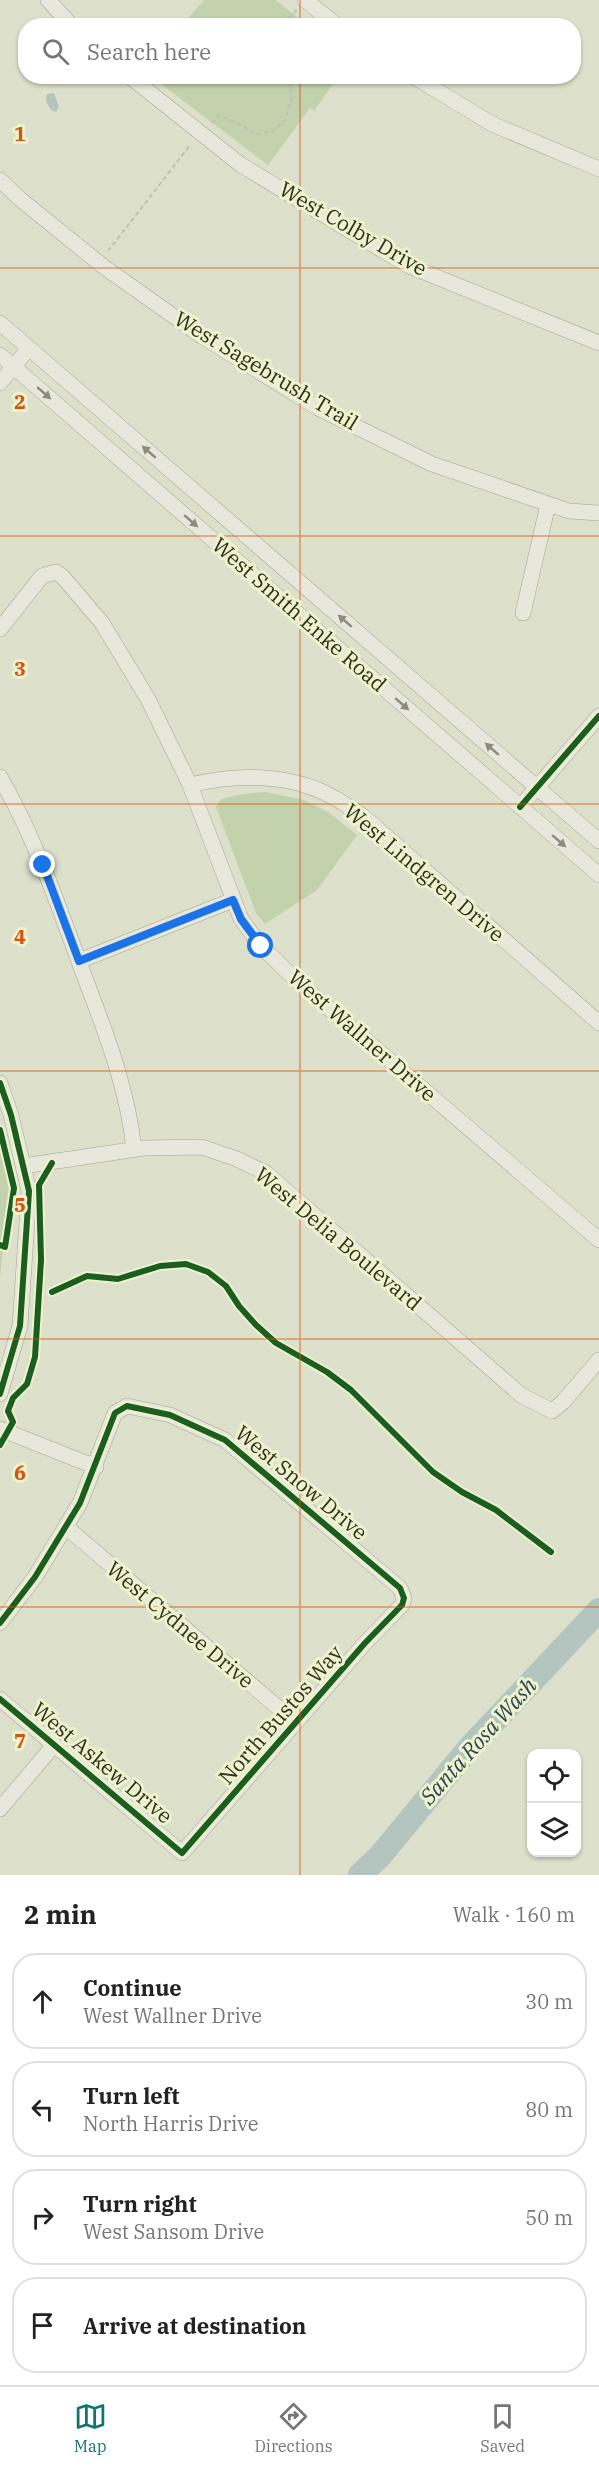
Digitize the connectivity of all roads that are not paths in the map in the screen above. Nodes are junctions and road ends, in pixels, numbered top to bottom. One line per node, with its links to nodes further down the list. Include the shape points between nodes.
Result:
1 (48, 0): 3 (street)
2 (302, 3): 4 (street)
3 (65, 18)
4 (325, 18)
5 (139, 84): 10 (street, West Colby Drive, via 242,165 407,265)
6 (426, 84): 7 (street, via 492,124)
7 (599, 169)
8 (0, 180): 15 (street, West Sagebrush Trail, via 99,263 203,337 318,408 432,464)
9 (3, 331): 11 (street, West Smith Enke Road)
10 (599, 343)
11 (29, 348): 13 (street); 22 (street, West Smith Enke Road, one-way to 11)
12 (0, 355): 13 (street, West Smith Enke Road)
13 (14, 367): 14 (street); 23 (street, West Smith Enke Road, one-way to 23)
14 (0, 384)
15 (548, 504): 16 (street, West Sagebrush Trail, via 569,511); 17 (street)
16 (599, 513)
17 (523, 613)
18 (0, 629): 21 (street, West Wallner Drive, via 42,576 62,576 102,623 148,699)
19 (599, 716): 22 (street)
20 (0, 777): 27 (street, via 43,865)
21 (189, 786): 26 (street, West Wallner Drive); 28 (street, West Lindgren Drive, via 257,777 295,783 330,795 363,816)
22 (536, 787): 23 (street); 24 (street, West Smith Enke Road)
23 (520, 807): 25 (street, West Smith Enke Road, one-way to 25)
24 (599, 842)
25 (599, 875)
26 (233, 900): 27 (street); 32 (street, West Wallner Drive, via 241,919 261,946 298,982)
27 (79, 961): 30 (street, via 124,1096)
28 (599, 1023)
29 (0, 1083): 31 (street)
30 (134, 1150): 31 (street, West Delia Boulevard); 33 (street, West Delia Boulevard, via 202,1147 266,1173 521,1395 552,1411)
31 (23, 1167): 34 (street, via 29,1191 21,1314)
32 (599, 1240)
33 (599, 1360)
34 (0, 1394)
35 (0, 1429): 36 (street)
36 (96, 1467): 37 (street); 38 (street, West Snow Drive, via 115,1413 127,1406 170,1415 225,1440 400,1588)
37 (66, 1527): 39 (street); 41 (street, West Cydnee Drive)
38 (404, 1598): 41 (street, North Bustos Way, via 402,1605)
39 (0, 1623)
40 (0, 1699): 42 (street, West Askew Drive)
41 (295, 1722): 44 (street, North Bustos Way)
42 (54, 1745): 43 (street); 44 (street, West Askew Drive)
43 (0, 1809)
44 (182, 1853)

